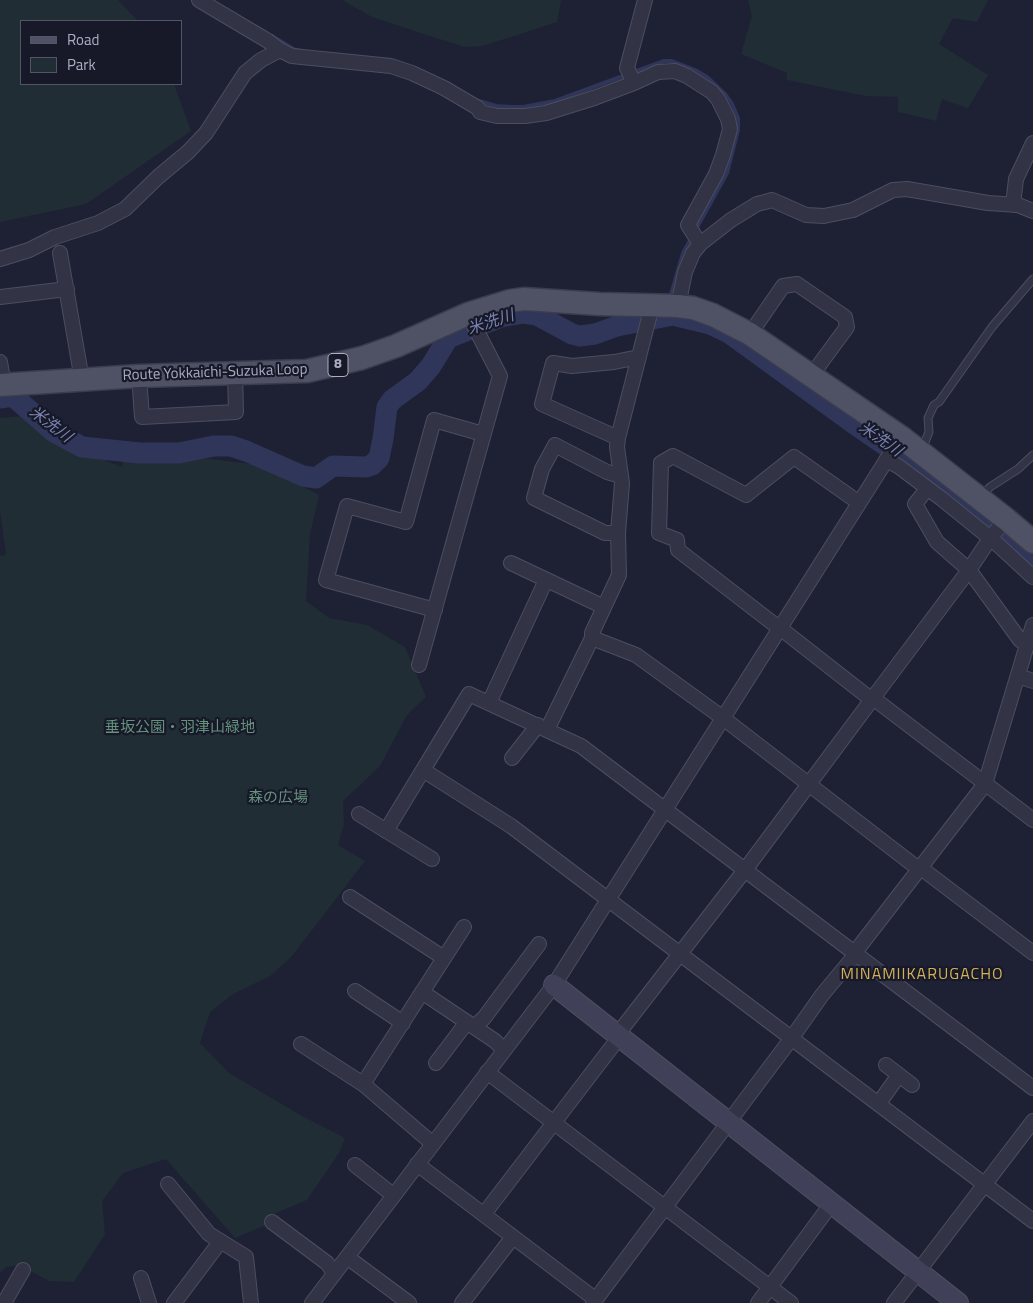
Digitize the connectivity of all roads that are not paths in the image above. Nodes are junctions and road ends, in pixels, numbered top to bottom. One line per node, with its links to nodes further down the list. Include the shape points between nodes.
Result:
1 (199, 0): 3 (street)
2 (645, 0): 4 (street, via 627,68)
3 (280, 50): 4 (street, via 292,56 397,68 444,88 480,112 497,116 541,114); 10 (street, via 245,73 206,133 125,209 98,223)
4 (634, 82): 8 (street, via 658,72 675,71 712,92 728,119 730,129 723,156 709,190 688,225)
5 (1033, 143): 6 (street, via 1016,179)
6 (1012, 205): 7 (street); 8 (street, via 894,190 853,210 813,217 772,200 757,204)
7 (1033, 211)
8 (699, 242): 14 (street)
9 (60, 253): 12 (street)
10 (0, 259)
11 (1033, 280): 27 (lane, via 992,327 934,405)
12 (67, 289): 13 (street); 22 (street)
13 (0, 297)
14 (667, 306): 15 (main road, Route Yokkaichi-Suzuka Loop / 8, via 524,299); 16 (main road, Route Yokkaichi-Suzuka Loop / 8, via 693,308); 17 (street, via 646,330)
15 (469, 316): 19 (main road, Route Yokkaichi-Suzuka Loop / 8, via 396,346 337,365 307,371); 24 (street, via 500,376)
16 (750, 334): 21 (main road, Route Yokkaichi-Suzuka Loop / 8); 21 (street, via 783,286 796,284 845,318 847,326)
17 (639, 358): 25 (street); 25 (street, via 572,366 553,363 542,404)
18 (0, 362): 23 (street)
19 (235, 373): 20 (main road, Route Yokkaichi-Suzuka Loop / 8); 20 (street, via 236,412 142,417)
20 (139, 376): 22 (main road, Route Yokkaichi-Suzuka Loop / 8)
21 (811, 376): 26 (main road, Route Yokkaichi-Suzuka Loop / 8)
22 (82, 380): 23 (main road, Route Yokkaichi-Suzuka Loop / 8)
23 (2, 385)
24 (484, 434): 43 (street); 43 (street, via 434,420 406,522 347,506 326,580)
25 (618, 438): 30 (street)
26 (900, 439): 27 (main road, Route Yokkaichi-Suzuka Loop / 8); 29 (street)
27 (921, 452): 32 (main road, Route Yokkaichi-Suzuka Loop / 8)
28 (1033, 456): 32 (lane)
29 (887, 459): 31 (street); 33 (street)
30 (621, 476): 35 (street); 35 (street, via 555,445 542,469 534,498 605,533)
31 (927, 488): 36 (street); 39 (street, via 915,504 937,542)
32 (980, 498): 34 (main road, Route Yokkaichi-Suzuka Loop / 8)
33 (858, 502): 45 (street); 45 (street, via 794,457 746,495 673,456 661,463 659,533 677,540 678,550)
34 (1005, 520): 36 (street); 37 (main road, Route Yokkaichi-Suzuka Loop / 8)
35 (618, 533): 42 (street, via 619,574)
36 (990, 538): 39 (street); 40 (street)
37 (1033, 542)
38 (511, 563): 41 (street)
39 (969, 570): 47 (street, via 1020,640); 51 (street)
40 (1033, 577)
41 (546, 580): 42 (street); 52 (street)
42 (604, 607): 46 (street)
43 (434, 610): 48 (street)
44 (1033, 625): 47 (street)
45 (779, 628): 51 (street); 53 (street)
46 (592, 638): 53 (street, via 636,655); 54 (street)
47 (1027, 644): 49 (street)
48 (419, 665)
49 (1018, 676): 50 (street); 58 (street)
50 (1033, 681)
51 (873, 699): 57 (street); 58 (street)
52 (489, 703): 54 (street); 56 (street, via 469,694)
53 (723, 718): 57 (street); 59 (street)
54 (543, 728): 55 (street); 59 (street, via 580,746)
55 (512, 758)
56 (423, 770): 62 (street); 67 (street, via 511,826)
57 (809, 784): 64 (street); 65 (street)
58 (985, 784): 61 (street); 64 (street)
59 (664, 809): 65 (street); 67 (street)
60 (359, 814): 62 (street)
61 (1033, 820)
62 (386, 831): 63 (street)
63 (432, 859)
64 (920, 869): 70 (street); 72 (street)
65 (745, 870): 71 (street); 72 (street)
66 (350, 897): 73 (street)
67 (607, 898): 71 (street); 74 (street)
68 (464, 927): 73 (street)
69 (539, 944): 78 (street, via 484,1018)
70 (1033, 953)
71 (680, 954): 79 (street); 80 (street)
72 (856, 954): 80 (street); 89 (street)
73 (444, 958): 76 (street)
74 (554, 984): 79 (street); 82 (street)
75 (356, 991): 77 (street)
76 (422, 992): 77 (street); 78 (street)
77 (403, 1023): 87 (street)
78 (471, 1024): 82 (street); 83 (street)
79 (619, 1036): 92 (street); 93 (street)
80 (791, 1039): 90 (street); 92 (street)
81 (301, 1044): 87 (street)
82 (504, 1050): 85 (street)
83 (436, 1063)
84 (886, 1065): 86 (street)
85 (488, 1072): 93 (street); 94 (street)
86 (899, 1075): 88 (street); 90 (street)
87 (363, 1084): 94 (street)
88 (912, 1085)
89 (1033, 1088)
90 (878, 1103): 98 (street)
91 (1033, 1121): 98 (street)
92 (729, 1122): 100 (street); 101 (street)
93 (553, 1123): 101 (street); 102 (street)
94 (433, 1144): 95 (street)
95 (417, 1164): 99 (street); 102 (street)
96 (355, 1165): 99 (street)
97 (168, 1184): 106 (street)
98 (984, 1185): 103 (street); 109 (street)
99 (393, 1195): 107 (street)
100 (832, 1203): 109 (street); 112 (street)
101 (664, 1207): 112 (street); 113 (street)
102 (484, 1214): 105 (street)
103 (1033, 1221)
104 (272, 1222): 110 (street, via 327,1263)
105 (513, 1237): 113 (street); 120 (street)
106 (220, 1242): 116 (street); 117 (street, via 246,1258)
107 (346, 1257): 110 (street); 119 (street)
108 (23, 1270): 114 (street)
109 (918, 1272): 123 (street); 124 (street)
110 (334, 1273): 118 (street)
111 (141, 1278): 115 (street)
112 (770, 1287): 121 (street); 122 (street)
113 (594, 1302)
114 (4, 1303)
115 (149, 1303)
116 (174, 1303)
117 (252, 1303)
118 (312, 1303)
119 (409, 1303)
120 (462, 1303)
121 (758, 1303)
122 (791, 1303)
123 (894, 1303)
124 (958, 1303)

